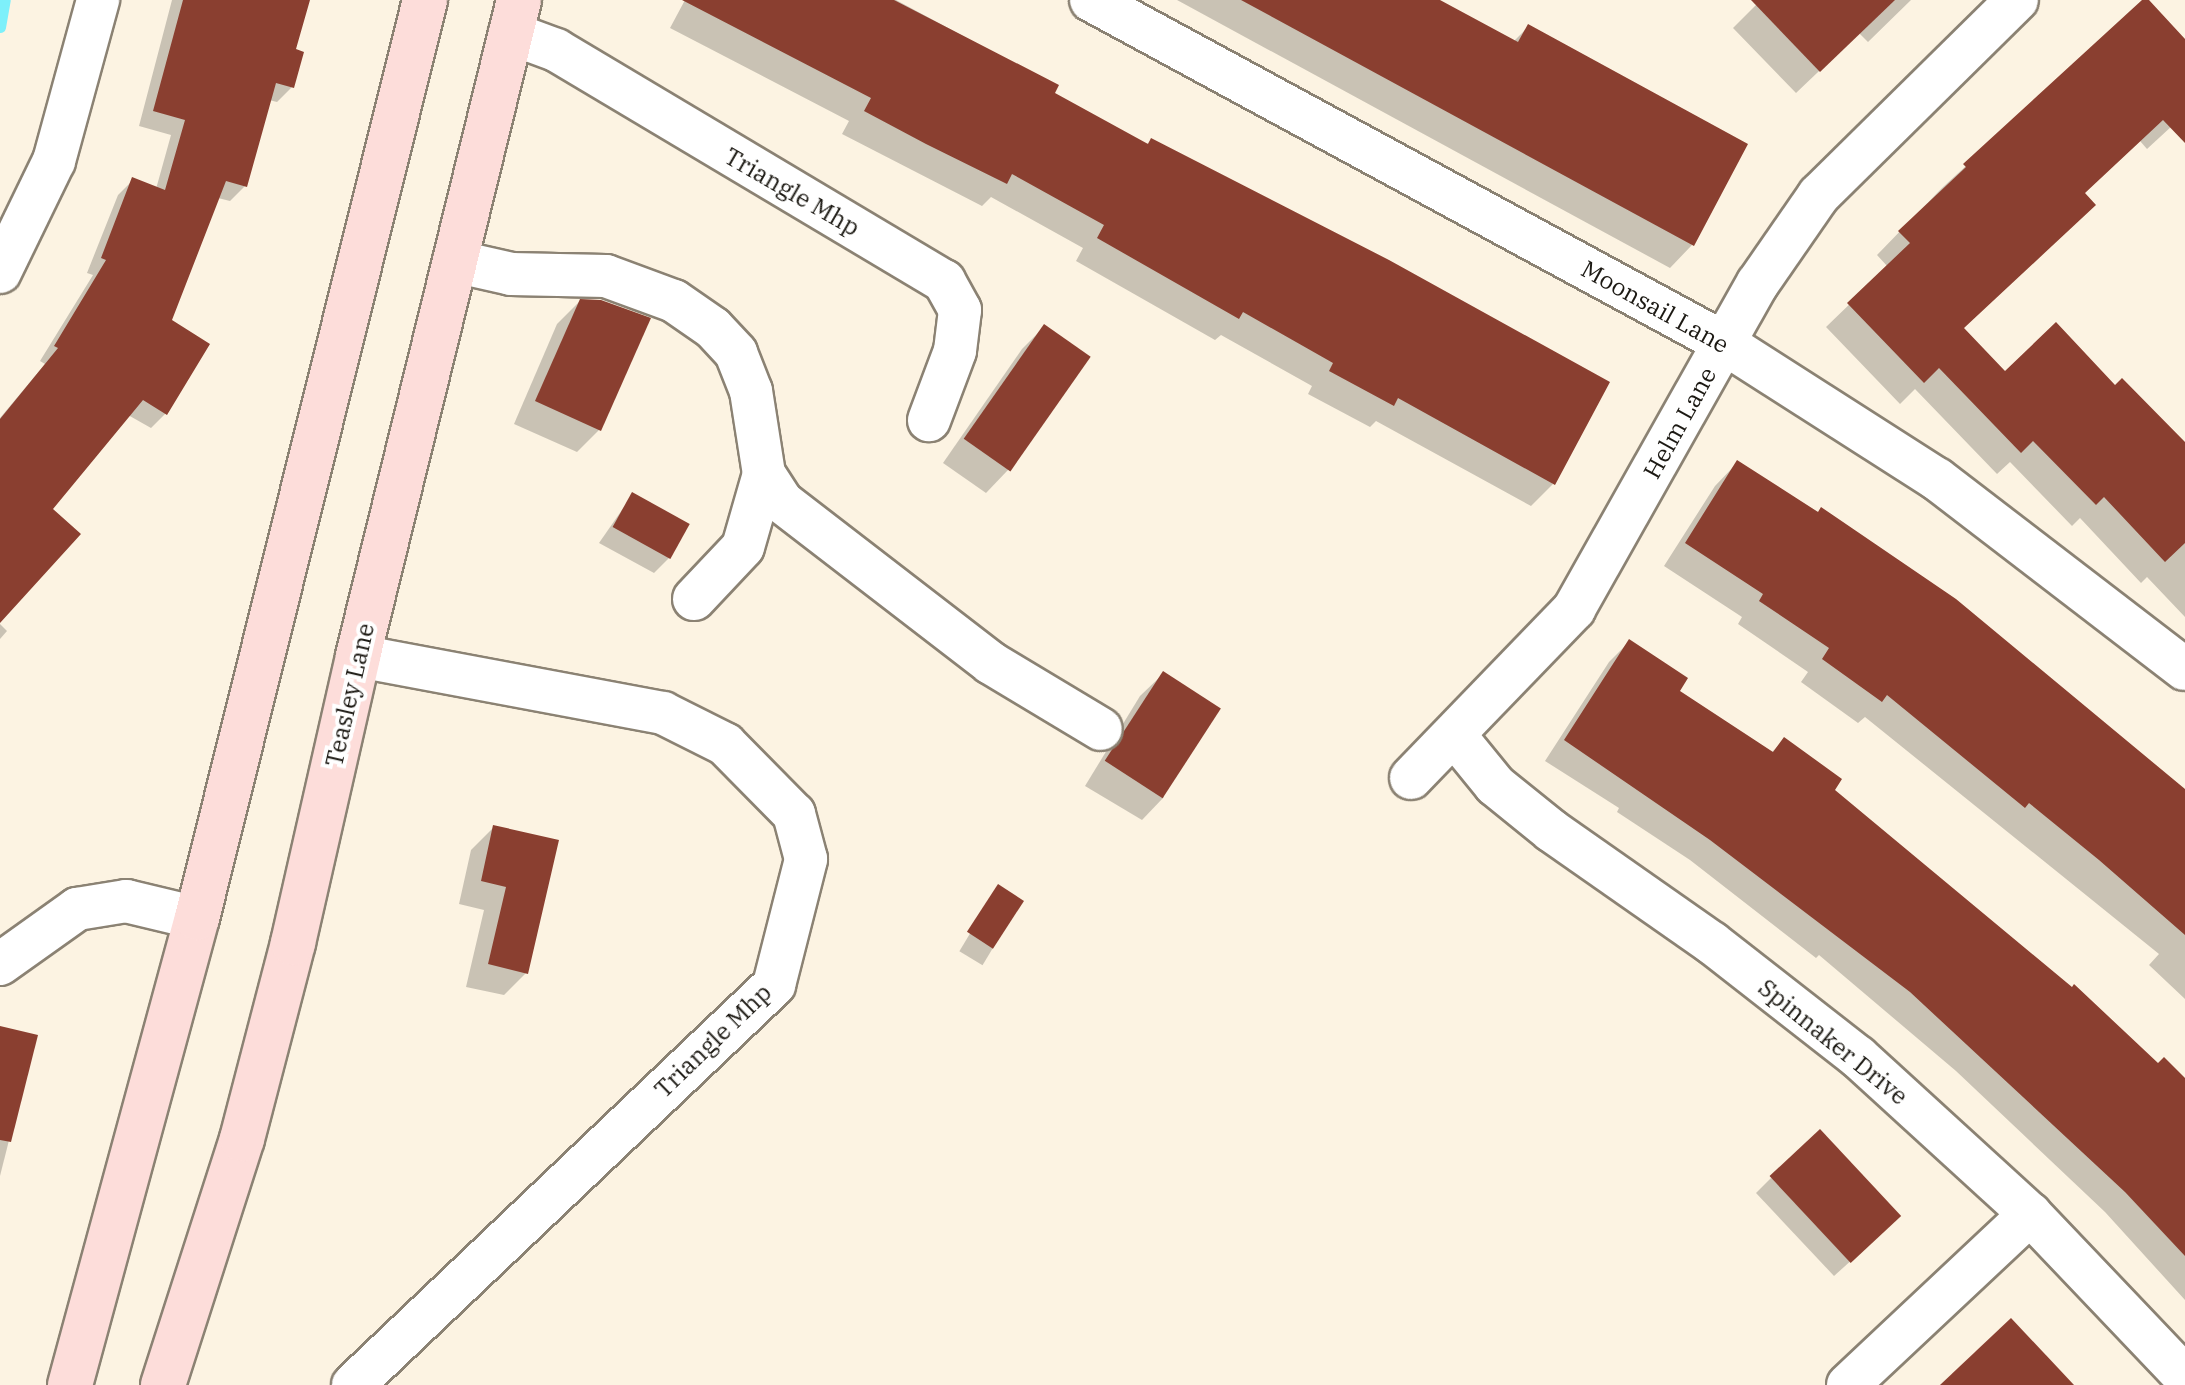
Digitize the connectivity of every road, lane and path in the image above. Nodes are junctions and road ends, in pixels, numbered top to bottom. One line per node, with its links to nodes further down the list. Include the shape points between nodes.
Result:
1 (98, 0): 7 (street, via 54,161)
2 (425, 0): 17 (main road)
3 (1091, 0): 8 (street, Moonsail Lane)
4 (2017, 0): 8 (street, Helm Lane, via 1819,195)
5 (515, 17): 6 (main road, Teasley Lane); 9 (street, Triangle Mhp, via 556,50 944,281 960,310 959,323 955,351)
6 (454, 261): 10 (street, via 511,274 606,276 687,310 736,353 751,391); 12 (main road, Teasley Lane)
7 (0, 272)
8 (1724, 343): 13 (street, Moonsail Lane, via 1937,479); 15 (street, Helm Lane, via 1574,609)
9 (929, 420)
10 (764, 474): 11 (street, via 743,547); 14 (street, via 805,524 991,663)
11 (694, 599)
12 (358, 656): 22 (main road, Teasley Lane, via 242,1139); 23 (street, Triangle Mhp, via 663,713 725,744 794,814 806,859 774,985)
13 (2185, 669)
14 (1101, 729)
15 (1456, 737): 16 (street, Helm Lane); 19 (street, Spinnaker Drive, via 1495,785 1858,1057)
16 (1411, 778)
17 (197, 918): 18 (street, via 126,901 77,909); 21 (main road)
18 (0, 964)
19 (2030, 1214): 20 (street, Spinnaker Drive); 24 (street)
20 (2185, 1377)
21 (70, 1385)
22 (163, 1385)
23 (353, 1385)
24 (1848, 1385)

